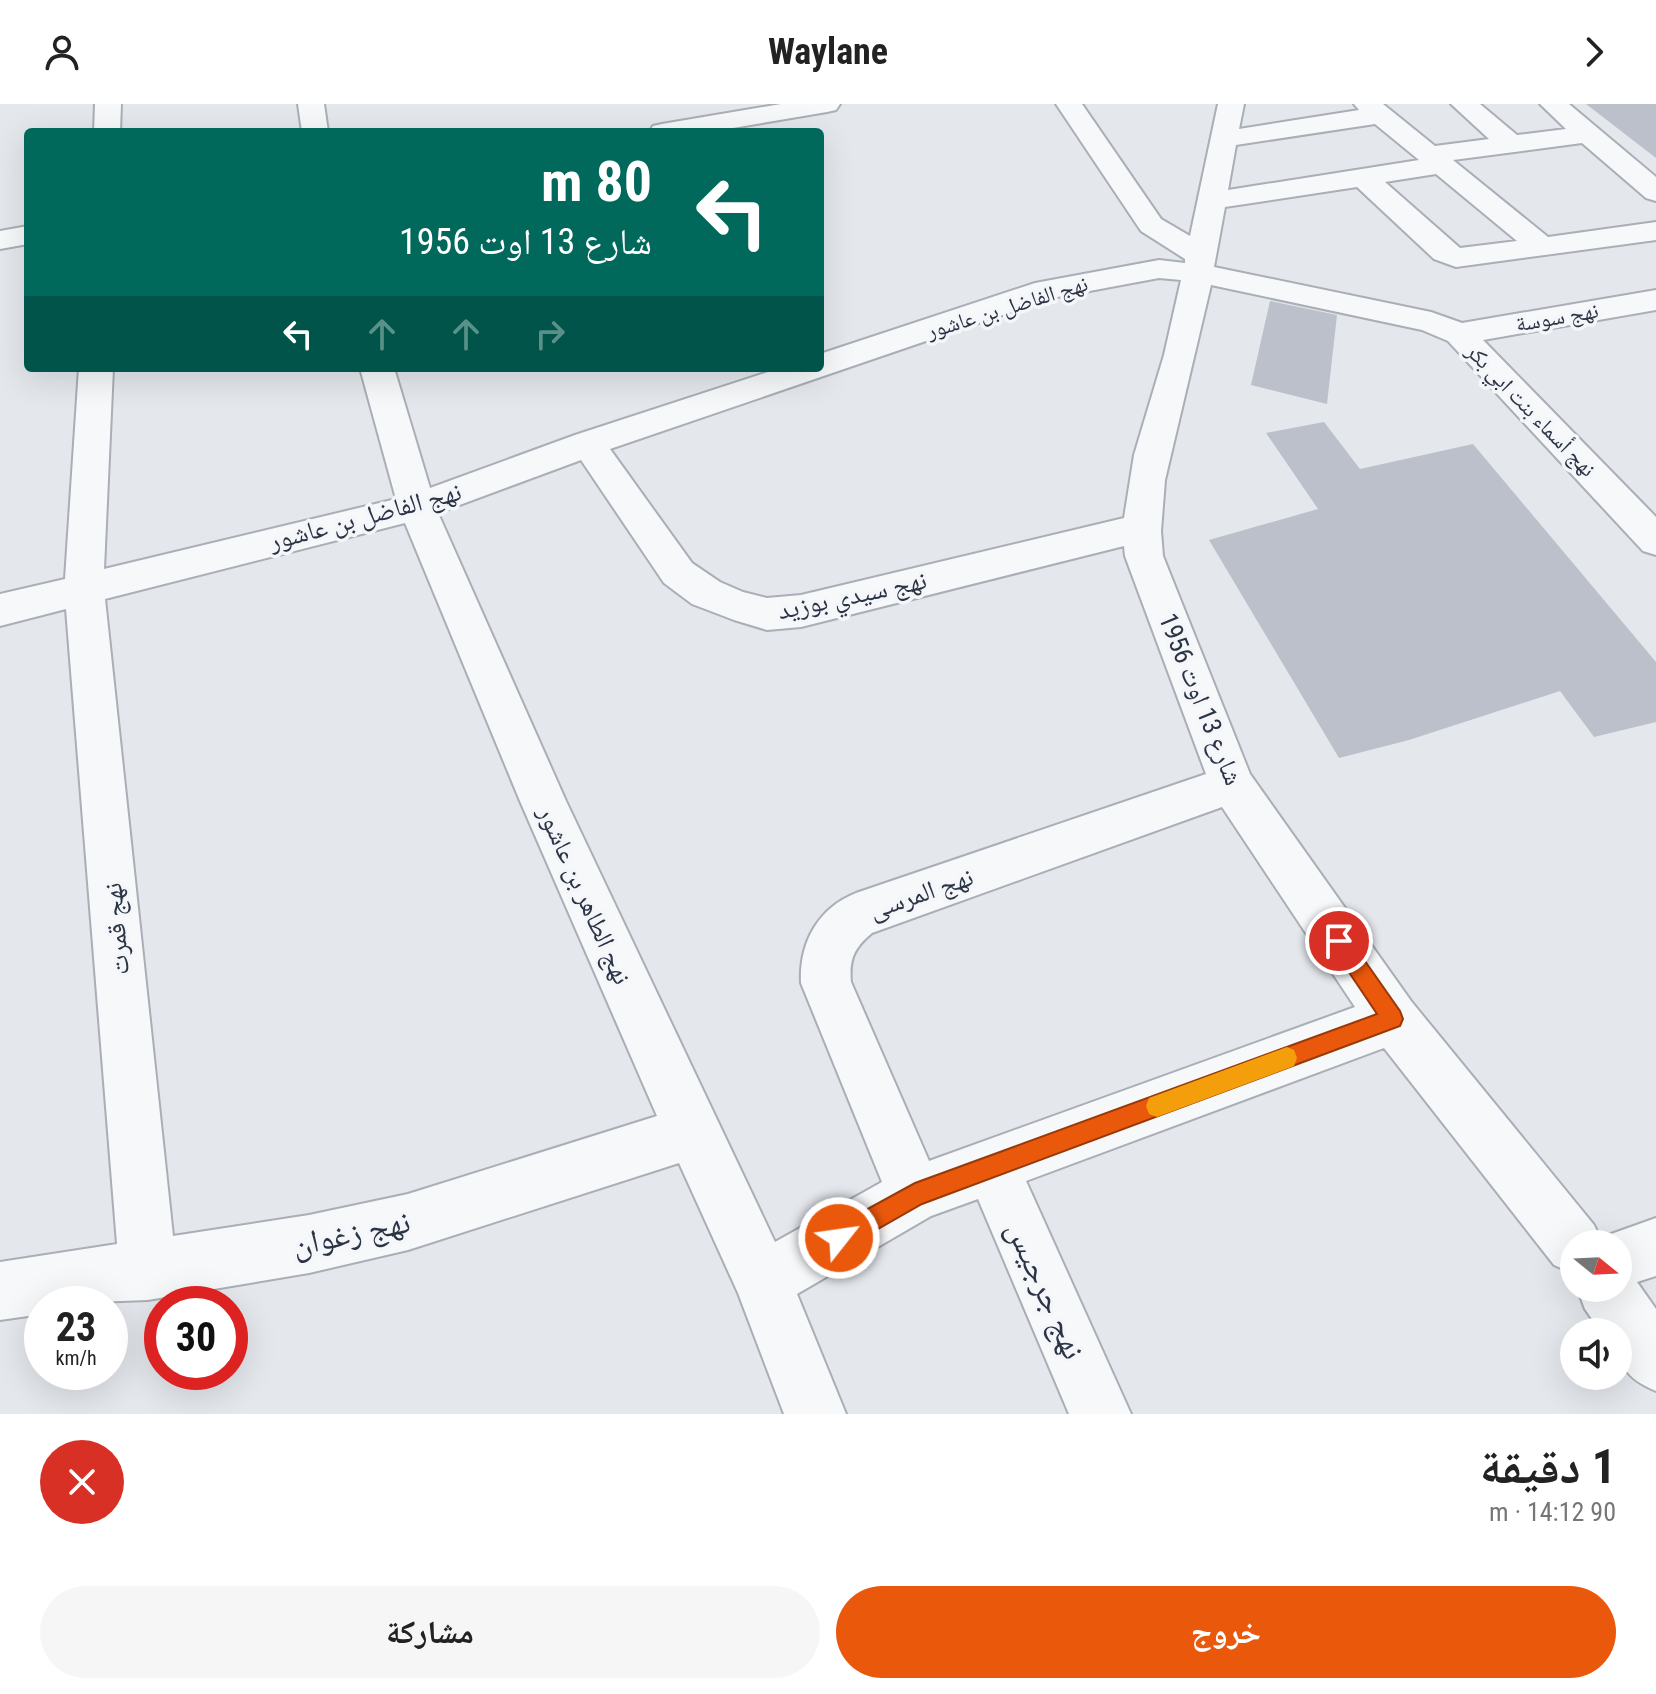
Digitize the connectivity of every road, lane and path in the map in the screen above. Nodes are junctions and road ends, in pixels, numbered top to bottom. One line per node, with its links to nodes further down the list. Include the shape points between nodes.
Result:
1 (108, 104): 10 (street)
2 (311, 104): 11 (street)
3 (827, 104): 8 (street)
4 (1069, 104): 23 (street, via 1151,225)
5 (1464, 104): 14 (street)
6 (1553, 104): 13 (street)
7 (1373, 110): 9 (street); 15 (street)
8 (686, 116): 12 (street)
9 (1227, 121): 18 (street, شارع 13 اوت 1956)
10 (107, 128)
11 (314, 128)
12 (668, 128)
13 (1589, 134): 14 (street); 17 (street)
14 (1511, 144): 15 (street)
15 (1435, 160): 16 (street); 22 (street)
16 (1365, 179): 18 (street); 22 (street, via 1449,256)
17 (1656, 192)
18 (1211, 201): 23 (street, شارع 13 اوت 1956)
19 (1656, 231): 22 (street)
20 (24, 236): 21 (street)
21 (0, 240)
22 (1543, 247)
23 (1199, 264): 25 (street, نهج أسماء بنت ابي بكر, via 1431,322); 26 (street, نهج الفاضل بن عاشور, via 1046,290); 32 (street, شارع 13 اوت 1956)
24 (1656, 300): 25 (street, نهج سوسة)
25 (1459, 334): 33 (street, نهج أسماء بنت ابي بكر)
26 (824, 365)
27 (96, 372): 34 (street, نهج قمرت)
28 (378, 372): 31 (street, نهج الطاهر بن عاشور)
29 (802, 372): 30 (street, نهج الفاضل بن عاشور)
30 (588, 444): 31 (street, نهج الفاضل بن عاشور); 32 (street, نهج سيدي بوزيد, via 678,573 706,593 767,614 801,611)
31 (417, 507): 34 (street, نهج الفاضل بن عاشور); 38 (street, نهج الطاهر بن عاشور)
32 (1139, 528): 36 (street, شارع 13 اوت 1956, via 1144,556)
33 (1656, 541)
34 (84, 588): 35 (street, نهج الفاضل بن عاشور); 44 (street, نهج قمرت)
35 (0, 610)
36 (1232, 784): 37 (street, شارع 13 اوت 1956); 40 (street, نهج المرسى, via 856,916 831,939 824,959 826,983)
37 (1393, 1019): 39 (street); 41 (street, شارع 13 اوت 1956)
38 (692, 1132): 44 (street, نهج زغوان, via 408,1222); 45 (street, نهج الطاهر بن عاشور)
39 (992, 1167): 40 (street); 50 (street, نهج جرجيس)
40 (915, 1194): 45 (street)
41 (1562, 1230)
42 (1656, 1247): 43 (street)
43 (1632, 1255)
44 (148, 1271): 46 (street, نهج زغوان)
45 (763, 1281): 49 (street, نهج الطاهر بن عاشور)
46 (0, 1291)
47 (1616, 1302): 48 (street)
48 (1656, 1361)
49 (815, 1414)
50 (1100, 1414)

